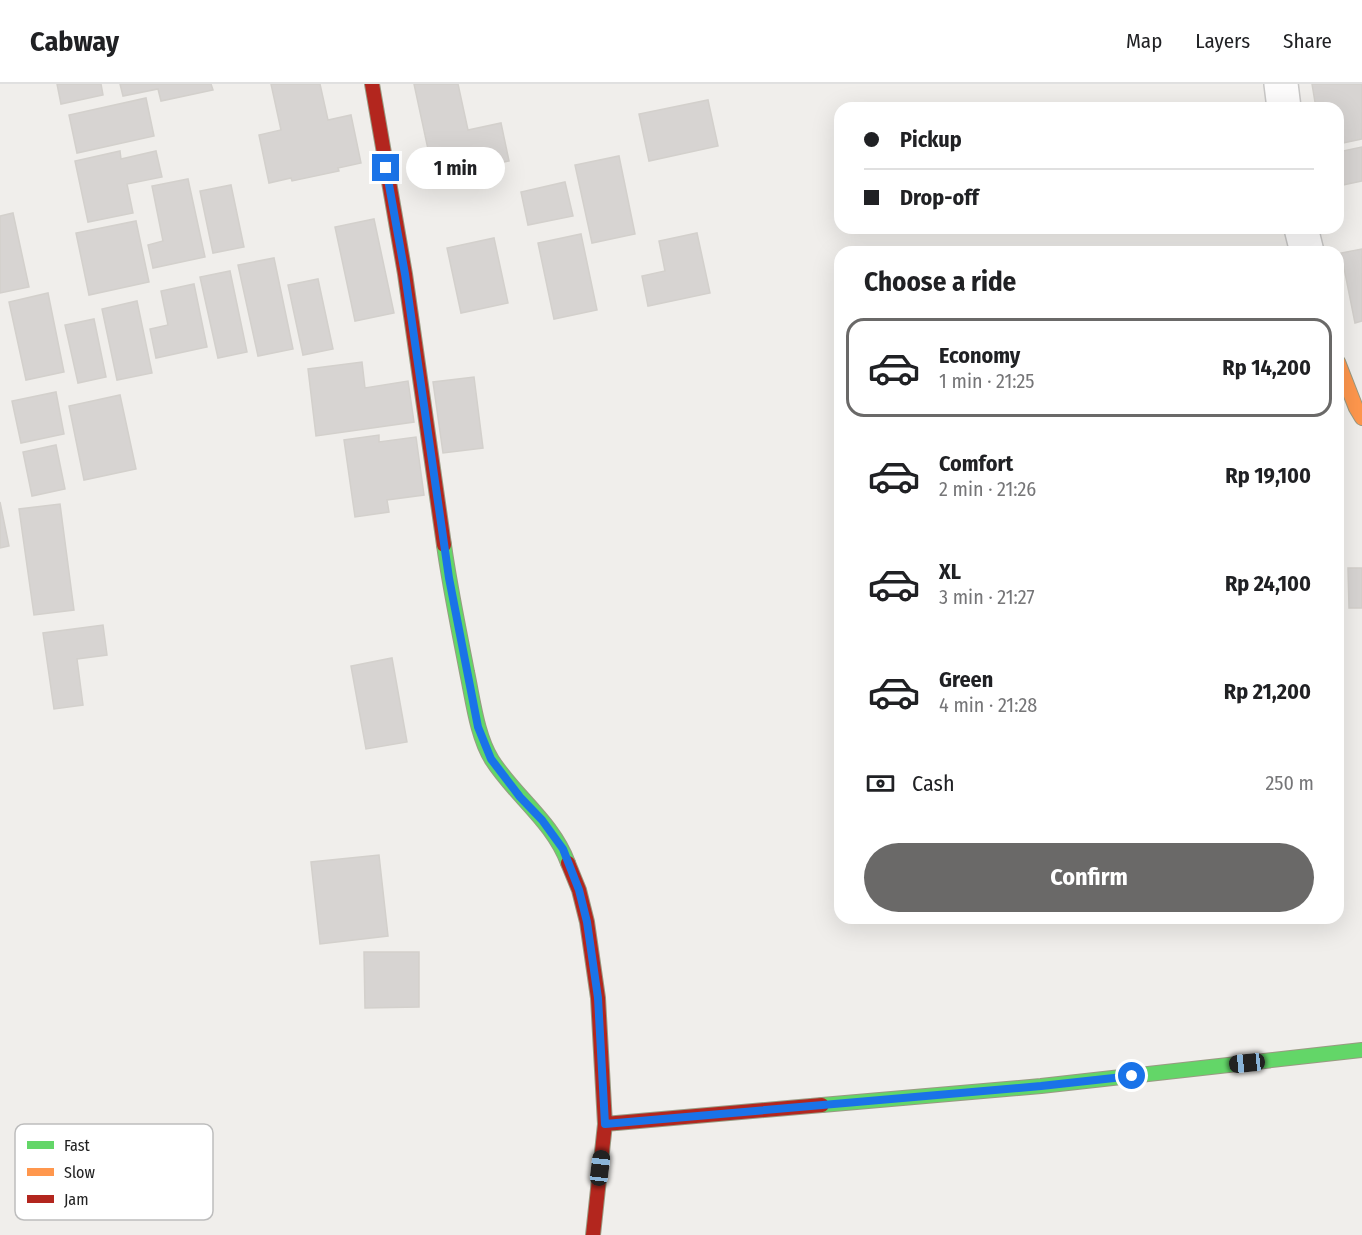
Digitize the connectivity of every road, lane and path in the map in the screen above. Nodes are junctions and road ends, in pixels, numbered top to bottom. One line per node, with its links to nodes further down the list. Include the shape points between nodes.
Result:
1 (372, 84): 7 (street, via 405,274 449,578 478,727 491,759 563,849 579,890 598,998)
2 (1281, 84): 3 (street)
3 (1283, 102)
4 (1344, 377): 5 (street)
5 (1362, 418)
6 (1362, 1050): 7 (street, via 1041,1086)
7 (605, 1124): 8 (street)
8 (592, 1235)

